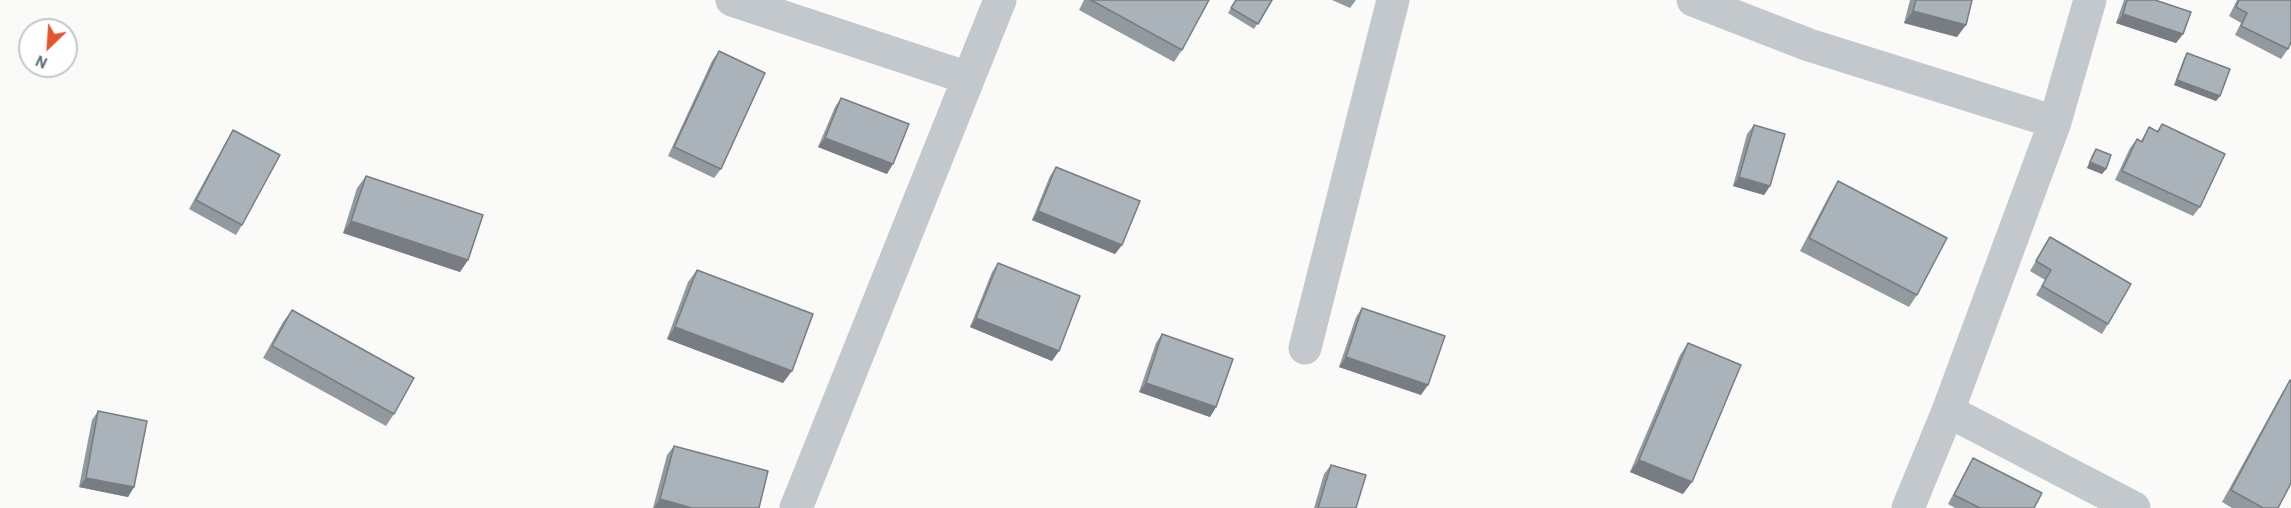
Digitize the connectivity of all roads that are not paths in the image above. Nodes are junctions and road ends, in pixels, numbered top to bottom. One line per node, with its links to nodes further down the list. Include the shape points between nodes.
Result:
1 (732, 0): 6 (street)
2 (1000, 0): 6 (street)
3 (1393, 0): 8 (street)
4 (1693, 0): 7 (street, via 1809,45)
5 (2090, 0): 7 (street)
6 (968, 78): 10 (street)
7 (2055, 122): 9 (street)
8 (1305, 348)
9 (1948, 411): 11 (street); 12 (street)
10 (796, 508)
11 (1908, 508)
12 (2134, 508)

